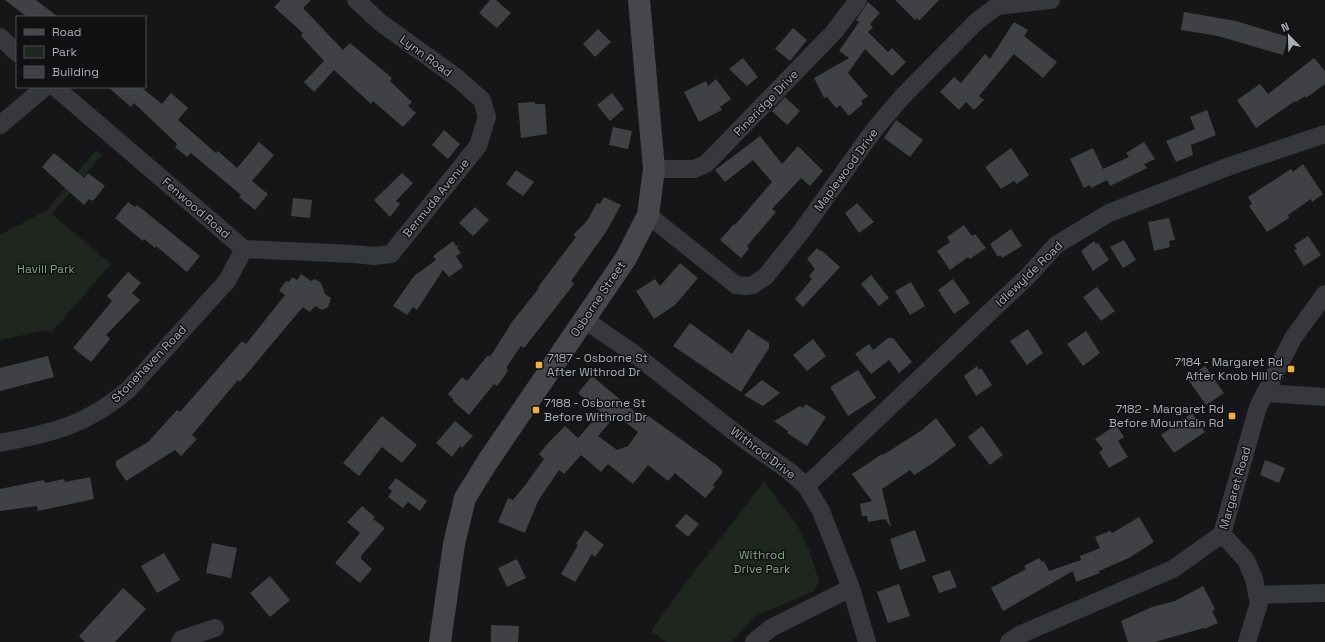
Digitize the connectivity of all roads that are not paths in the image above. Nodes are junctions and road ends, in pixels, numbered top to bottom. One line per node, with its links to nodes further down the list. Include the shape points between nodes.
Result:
1 (356, 0): 9 (street, Lynn Road, via 380,23 456,77 482,100)
2 (639, 0): 12 (street, Osborne Street)
3 (858, 0): 12 (street, Pineridge Drive, via 834,32 706,164 694,169)
4 (1051, 0): 13 (street, Maplewood Drive, via 997,6 976,22 893,108 801,232 759,282 746,286 736,285)
5 (0, 37): 6 (street)
6 (16, 52)
7 (44, 88): 10 (street)
8 (55, 88): 14 (street, Fenwood Road)
9 (487, 117): 14 (street, Bermuda Avenue, via 478,146 391,254 365,256)
10 (0, 125)
11 (1325, 134): 20 (street, Idlewylde Road, via 1230,166 1109,212 1056,245 1028,276)
12 (654, 169): 13 (street, Osborne Street)
13 (648, 215): 16 (street, Osborne Street, via 626,258)
14 (244, 250): 19 (street, Stonehaven Road, via 227,281 129,388 111,404 80,422 50,433)
15 (1325, 294): 17 (street, Margaret Road, via 1293,338)
16 (585, 320): 20 (street, Withrod Drive); 27 (street, Osborne Street, via 465,498 454,544)
17 (1266, 393): 18 (street); 21 (street, Margaret Road, via 1258,407)
18 (1325, 397)
19 (0, 443)
20 (806, 486): 22 (street, Withrod Drive, via 821,511)
21 (1222, 534): 24 (street, via 1252,570); 30 (street, Margaret Road, via 1173,569 1019,635)
22 (851, 588): 28 (street, via 771,628); 29 (street, Withrod Drive)
23 (1325, 593): 24 (street)
24 (1257, 595): 31 (street, via 1258,602)
25 (215, 628): 26 (street, via 182,639)
26 (180, 642)
27 (440, 642)
28 (754, 642)
29 (867, 642)
30 (1009, 642)
31 (1247, 642)

